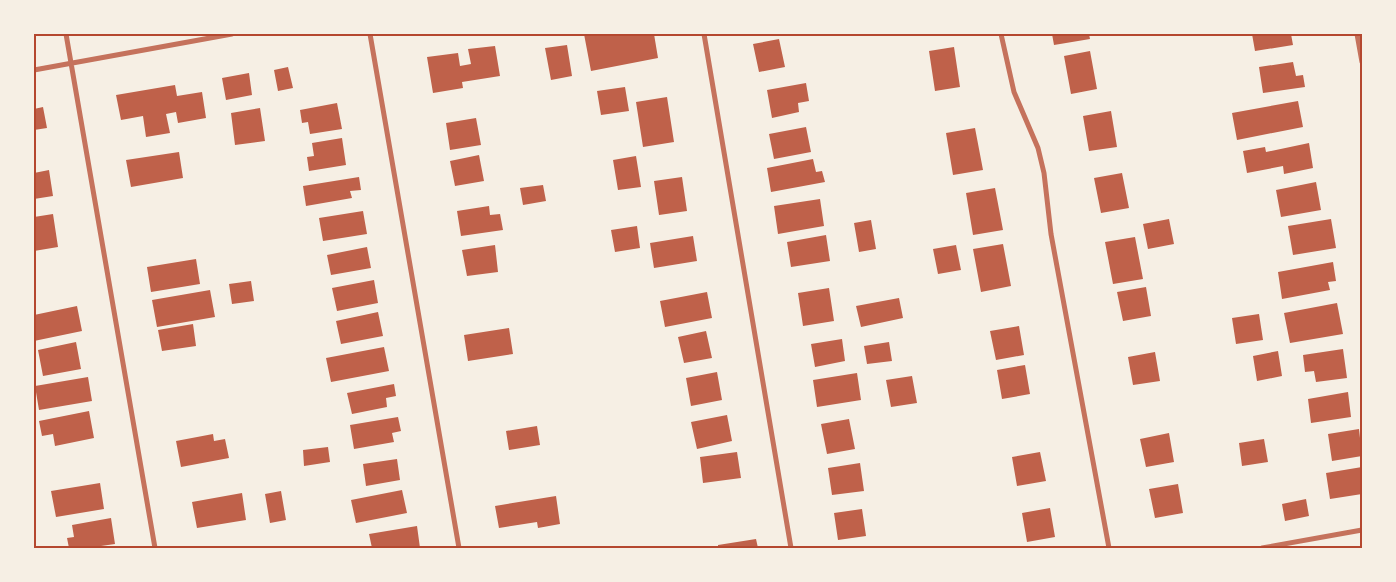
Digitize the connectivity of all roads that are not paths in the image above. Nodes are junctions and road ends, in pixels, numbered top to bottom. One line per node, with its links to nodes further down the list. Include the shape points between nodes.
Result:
1 (66, 34): 8 (street)
2 (232, 34): 8 (street)
3 (370, 34): 12 (street)
4 (704, 34): 13 (street)
5 (1001, 34): 14 (street, via 1014,92 1038,148 1044,173 1051,234)
6 (1357, 34): 7 (street)
7 (1362, 62)
8 (72, 64): 9 (street); 11 (street)
9 (34, 70)
10 (1362, 530): 15 (street)
11 (155, 548)
12 (459, 548)
13 (791, 548)
14 (1109, 548)
15 (1262, 548)

